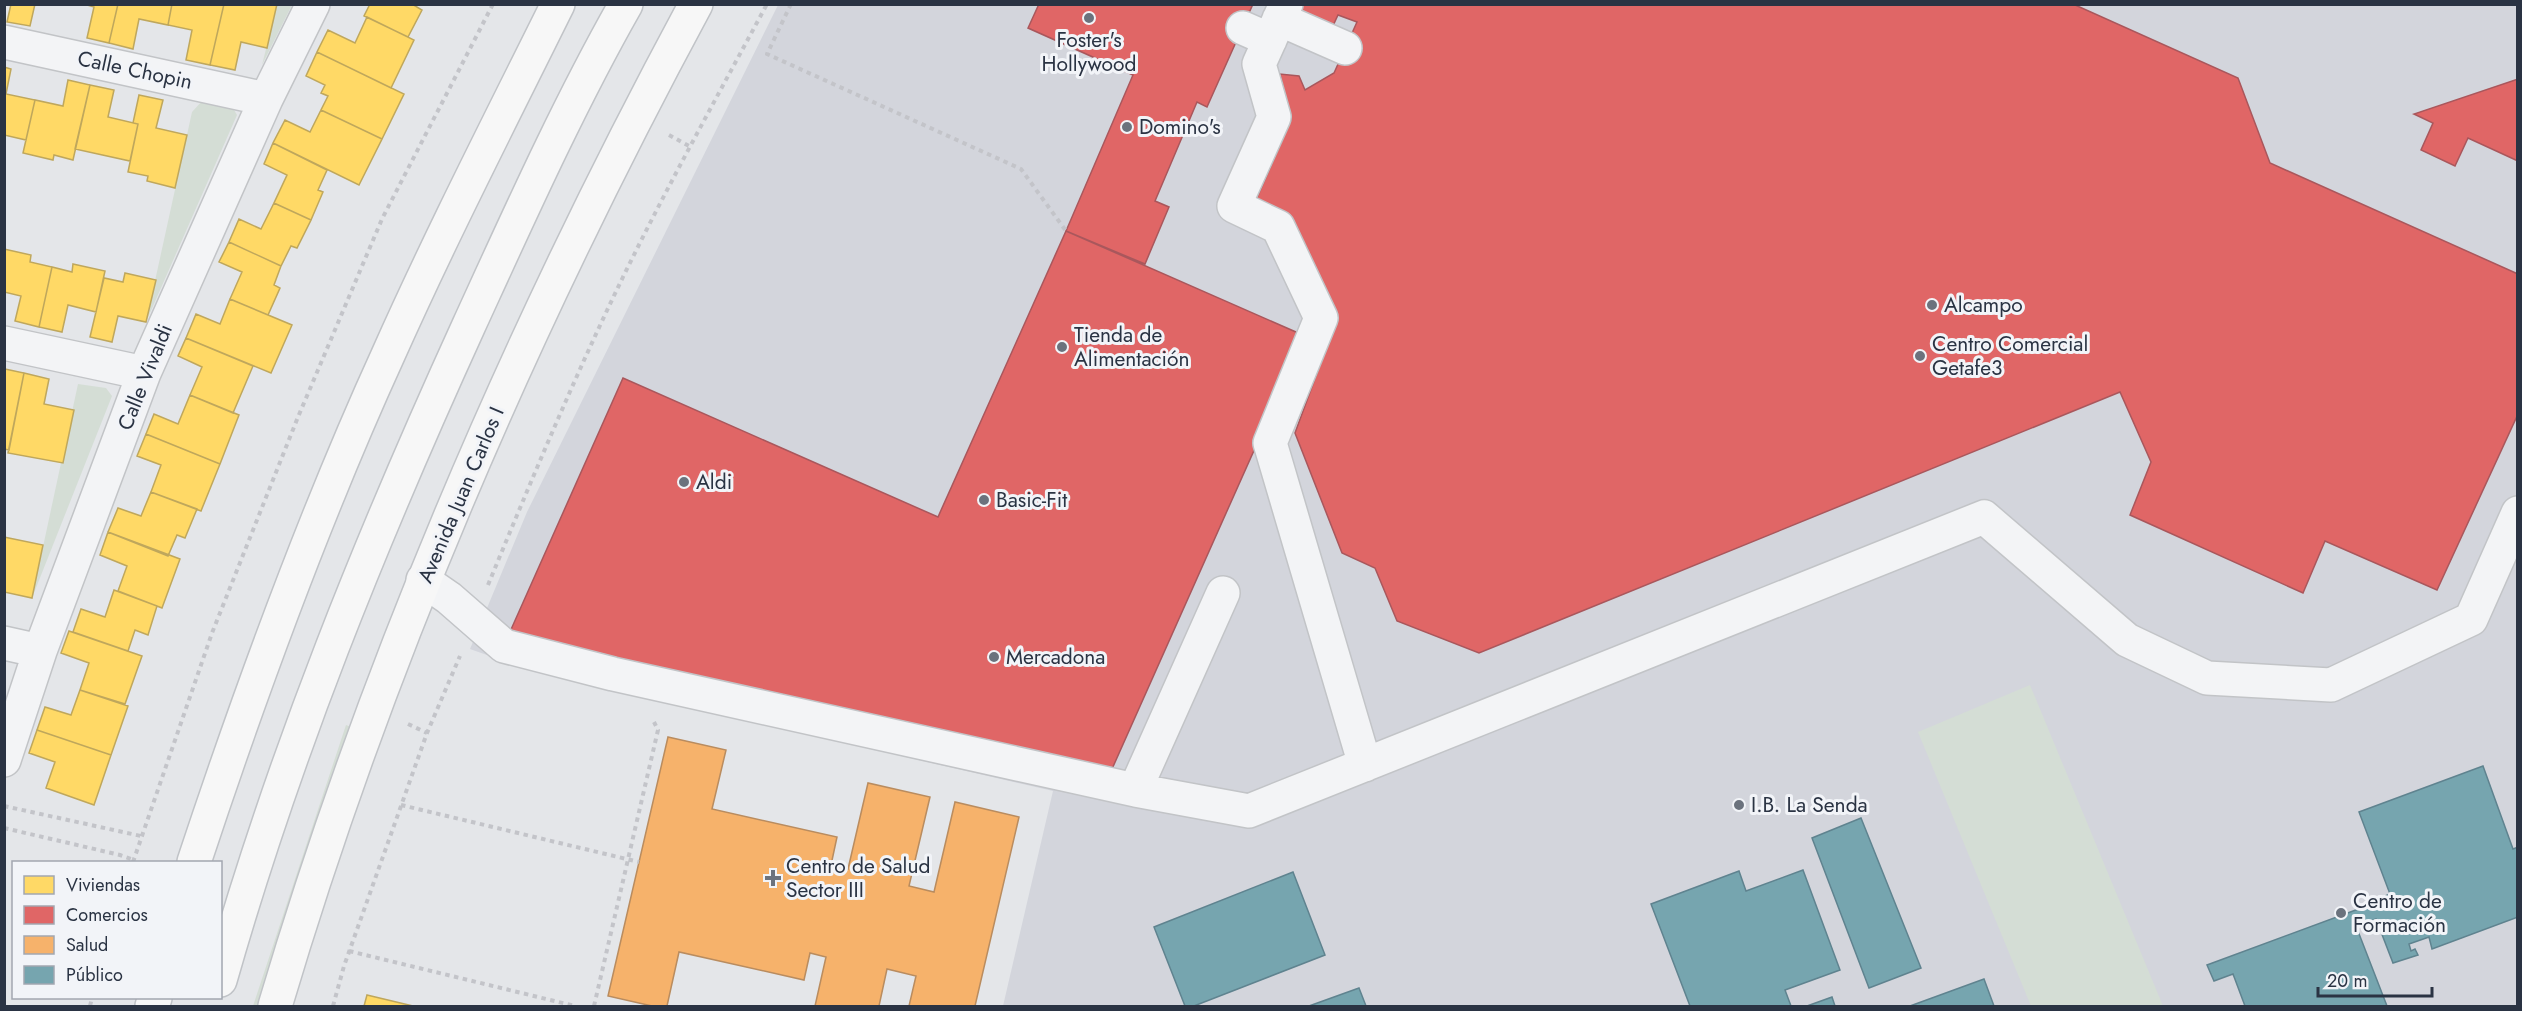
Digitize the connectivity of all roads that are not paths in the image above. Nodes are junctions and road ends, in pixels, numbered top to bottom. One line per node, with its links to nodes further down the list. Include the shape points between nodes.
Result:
1 (313, 4): 8 (street, Calle Vivaldi)
2 (558, 4): 19 (main road, via 387,356 319,518)
3 (626, 4): 20 (main road, via 501,255 352,592 269,821)
4 (696, 4): 12 (main road, Avenida Juan Carlos I, via 582,226 514,370)
5 (1269, 23): 7 (street); 17 (street, via 1259,63 1274,117 1234,206 1278,227 1321,318 1270,443)
6 (4, 42): 8 (street, Calle Chopin)
7 (1345, 48)
8 (266, 99): 10 (street, Calle Vivaldi)
9 (4, 343): 10 (street)
10 (144, 373): 15 (street, Calle Vivaldi)
11 (2517, 513): 17 (street, via 2471,619 2331,684 2207,678 2127,640 1984,517)
12 (423, 580): 18 (street, via 504,646); 21 (main road, Avenida Juan Carlos I, via 362,742)
13 (1223, 593): 18 (street)
14 (4, 643): 15 (street)
15 (40, 651): 16 (street, Calle Vivaldi)
16 (4, 760)
17 (1365, 765): 18 (street, via 1250,811)
18 (1135, 790)
19 (194, 861)
20 (222, 974)
21 (275, 1006)

